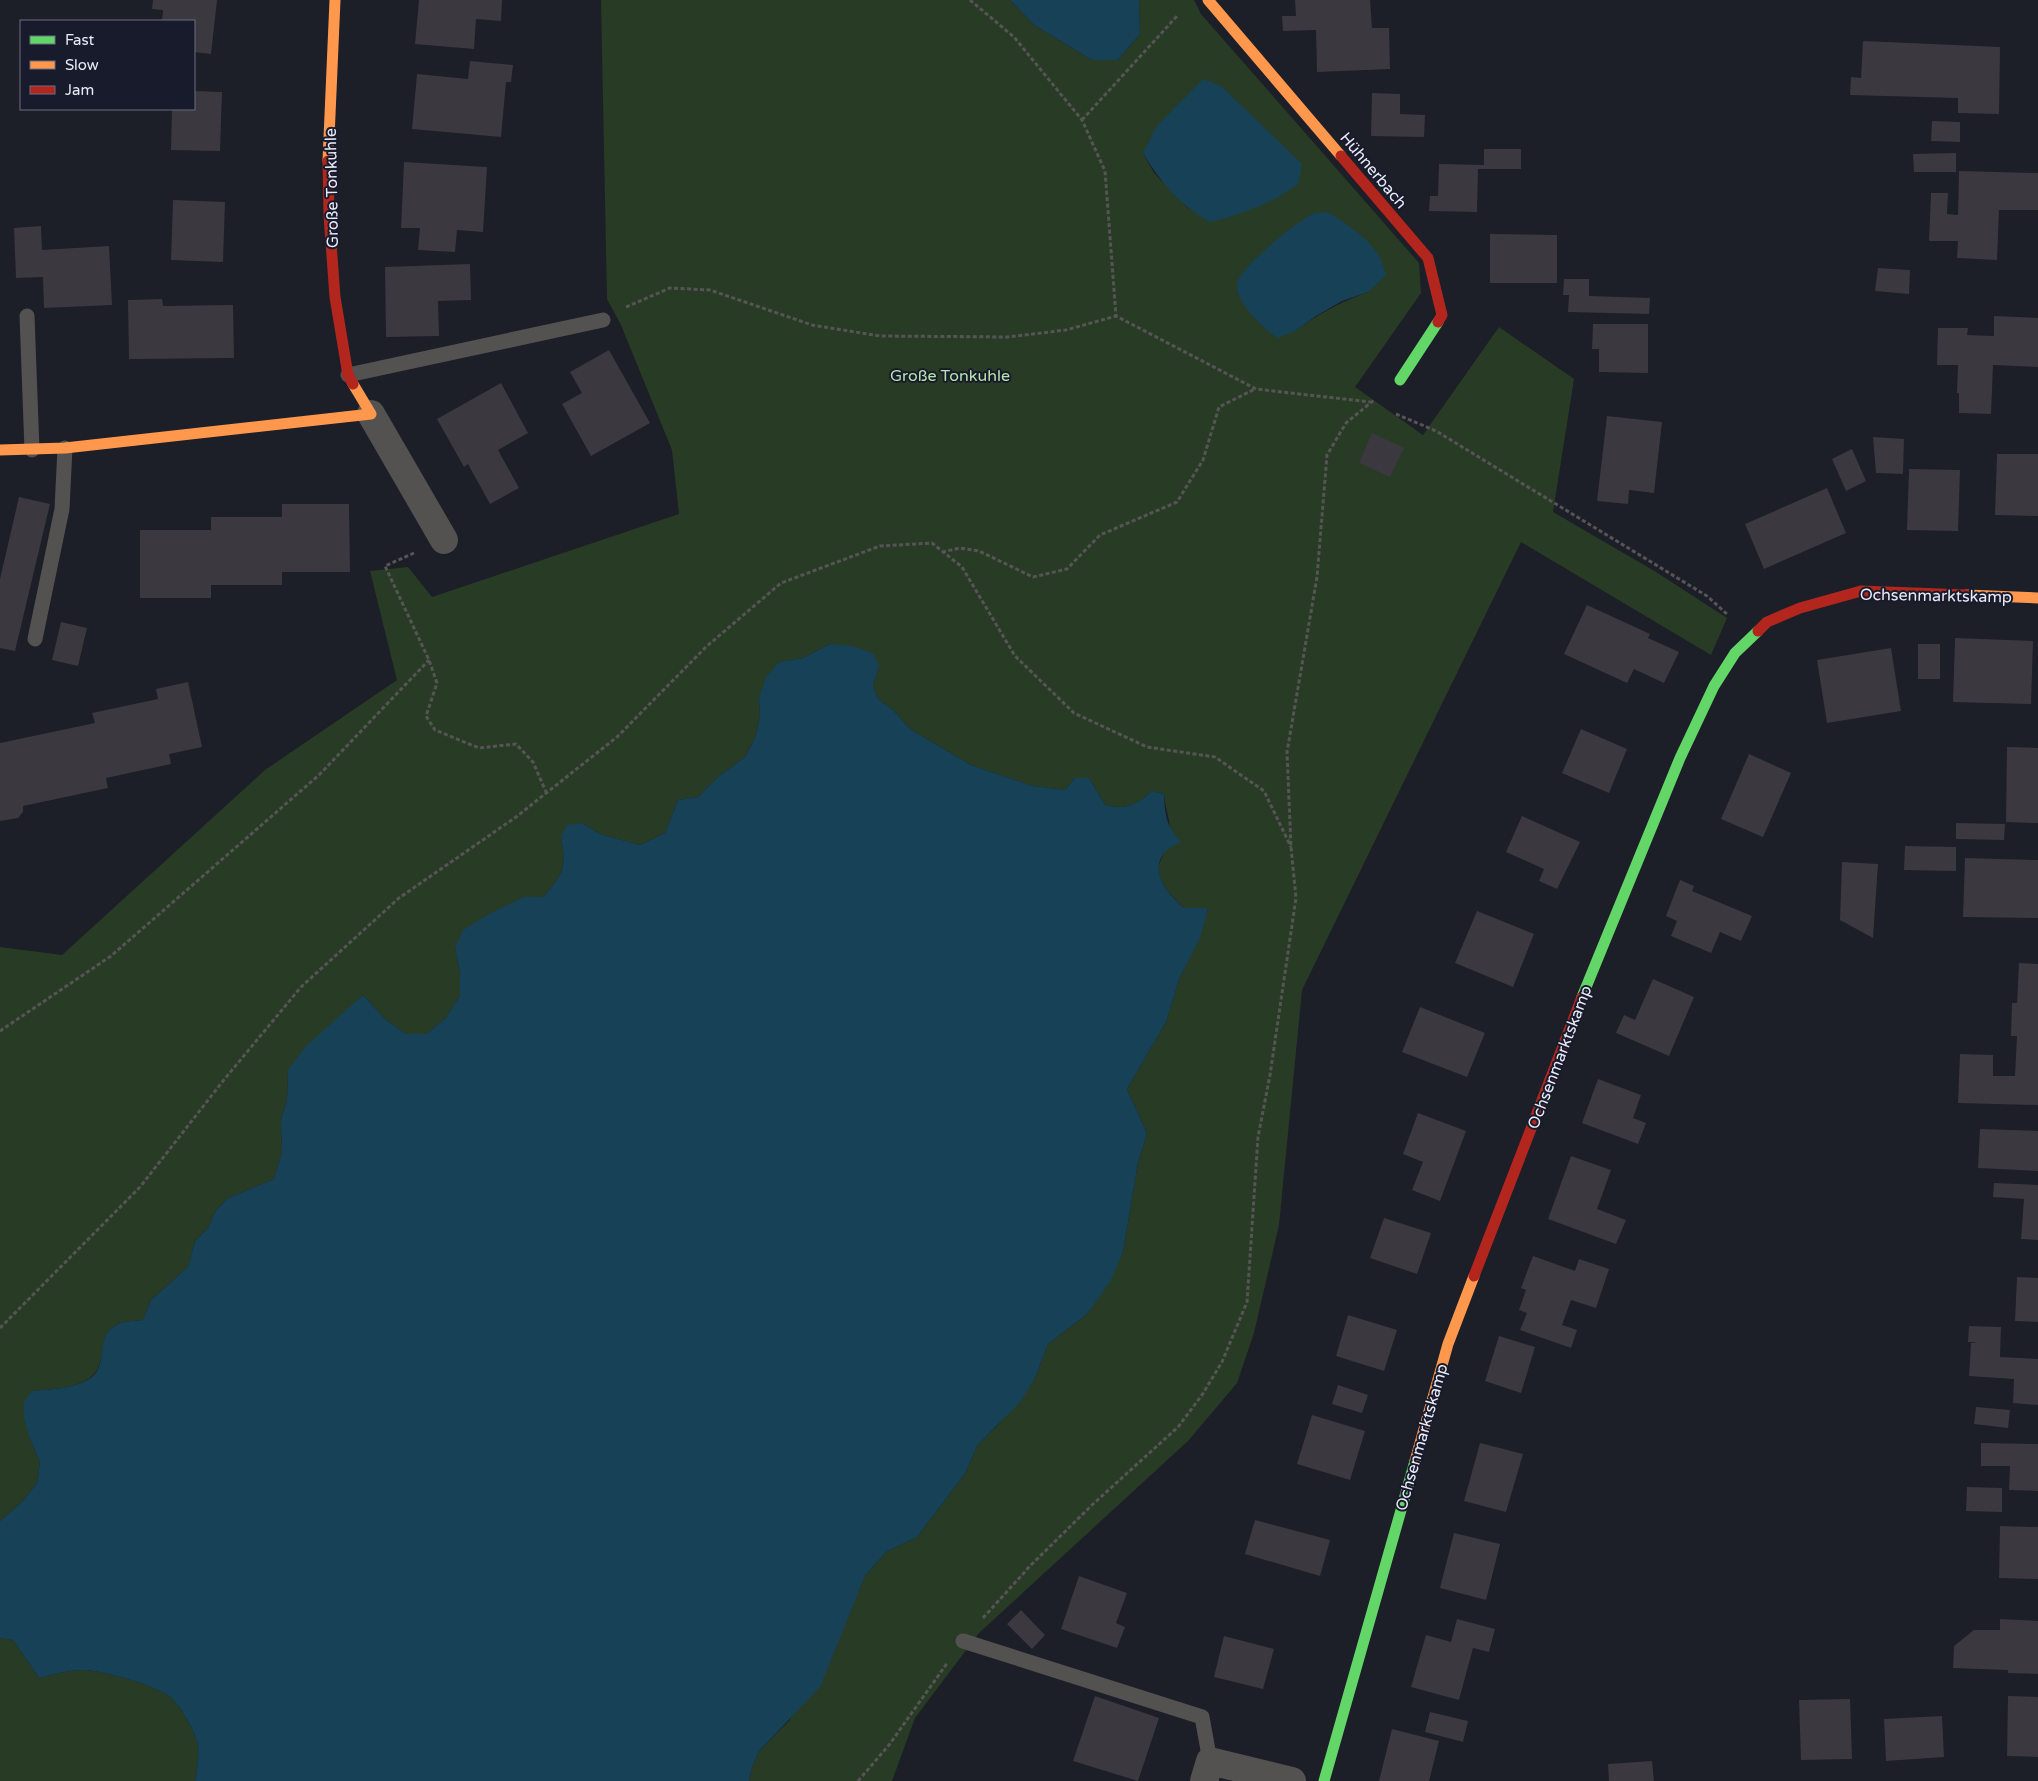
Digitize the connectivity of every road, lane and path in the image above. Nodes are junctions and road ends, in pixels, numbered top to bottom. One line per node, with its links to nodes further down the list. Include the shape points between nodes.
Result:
1 (335, 0): 9 (street, Große Tonkuhle, via 328,152 329,215 335,297)
2 (970, 0): 5 (path, via 1014,37)
3 (1208, 0): 10 (street, Hühnerbach, via 1428,258 1442,315)
4 (1179, 14): 5 (path)
5 (1082, 120): 7 (path, via 1106,171)
6 (27, 316): 18 (lane)
7 (1116, 316): 8 (path, via 1066,330 1008,337 880,336 812,325 710,290 670,288); 11 (path)
8 (603, 320): 9 (lane)
9 (348, 375): 15 (street, Große Tonkuhle)
10 (1400, 380)
11 (1256, 389): 12 (path); 20 (path, via 1219,407 1202,460 1177,502 1100,535 1067,570 1033,577 979,551 960,548)
12 (1371, 402): 13 (path); 27 (path, via 1346,423 1327,455 1317,577 1287,752)
13 (1379, 406)
14 (1395, 413): 23 (path, via 1436,431 1707,596)
15 (371, 414): 16 (street); 19 (street, Große Tonkuhle)
16 (65, 448): 18 (street); 24 (lane, via 62,509)
17 (0, 450): 18 (street)
18 (32, 450)
19 (444, 540)
20 (942, 552): 26 (path, via 932,544 880,546 781,583 707,646 617,736); 27 (path, via 962,567 1015,656 1074,713 1147,747 1215,757 1264,791)
21 (385, 566): 25 (path)
22 (2038, 598): 23 (street, Ochsenmarktskamp, via 1861,591 1800,608 1767,622)
23 (1752, 636): 34 (street, Ochsenmarktskamp, via 1735,652 1714,686 1680,758 1603,941 1448,1344)
24 (35, 639)
25 (429, 660): 26 (path, via 437,683 426,716 435,730 479,748 516,744 533,762); 28 (path, via 319,776 111,956)
26 (546, 792): 29 (path, via 516,817 399,898 301,987 140,1187)
27 (1291, 847): 30 (path, via 1296,898 1258,1137 1247,1302 1233,1336 1222,1362 1178,1427 1031,1565)
28 (0, 1031)
29 (0, 1328)
30 (963, 1641): 31 (lane, via 1202,1717); 32 (path)
31 (1207, 1771): 33 (street)
32 (858, 1781)
33 (1292, 1781)
34 (1324, 1781)

